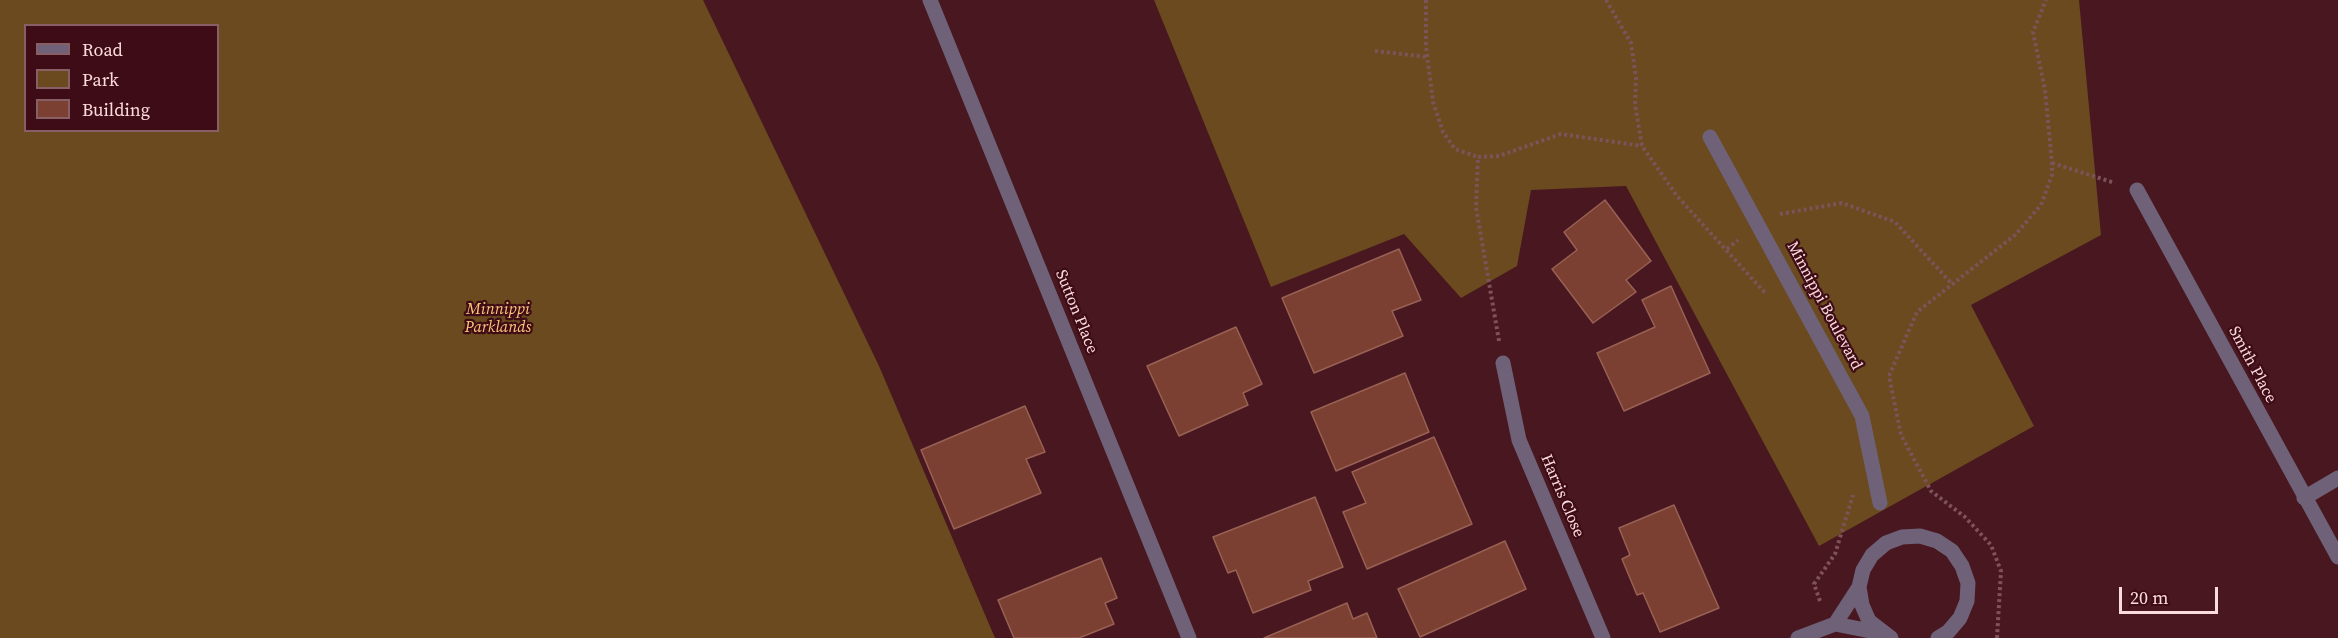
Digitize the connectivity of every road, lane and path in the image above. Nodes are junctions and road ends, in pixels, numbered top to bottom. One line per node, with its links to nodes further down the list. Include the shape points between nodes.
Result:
1 (930, 0): 26 (street, Sutton Place)
2 (1426, 0): 6 (path)
3 (1606, 0): 8 (path, via 1631,43)
4 (2046, 0): 10 (path, via 2033,32 2045,90)
5 (1376, 51): 6 (path)
6 (1428, 57): 9 (path, via 1433,102 1443,132 1455,149)
7 (1710, 137): 12 (street, Minnippi Boulevard)
8 (1642, 146): 9 (path, via 1561,134 1499,156); 13 (path, via 1677,196)
9 (1478, 157): 16 (path, via 1478,218)
10 (2052, 163): 11 (path); 14 (path, via 2042,205 2015,234)
11 (2137, 190): 19 (street, Smith Place)
12 (1759, 223): 13 (path); 14 (path, via 1783,213 1842,203 1895,222); 20 (street, Minnippi Boulevard, via 1862,416)
13 (1727, 249): 15 (path)
14 (1952, 284): 31 (path, via 1917,312 1889,376 1901,435 1931,491 1965,517 1991,545 2001,571)
15 (1768, 297)
16 (1503, 363): 27 (street, Harris Close, via 1519,440)
17 (2338, 478): 19 (street)
18 (1854, 493): 24 (path, via 1835,554 1814,584)
19 (2304, 498): 21 (street, Smith Place)
20 (1880, 503)
21 (2338, 557)
22 (1859, 587): 23 (street, via 1872,555 1886,543 1920,536 1938,541 1952,551 1968,583 1967,602); 24 (street); 25 (street, via 1869,621)
23 (1960, 618): 29 (street); 30 (street)
24 (1832, 625): 25 (street); 28 (street)
25 (1886, 636)
26 (1190, 638)
27 (1603, 638)
28 (1798, 638)
29 (1938, 638)
30 (1959, 638)
31 (1997, 638)

